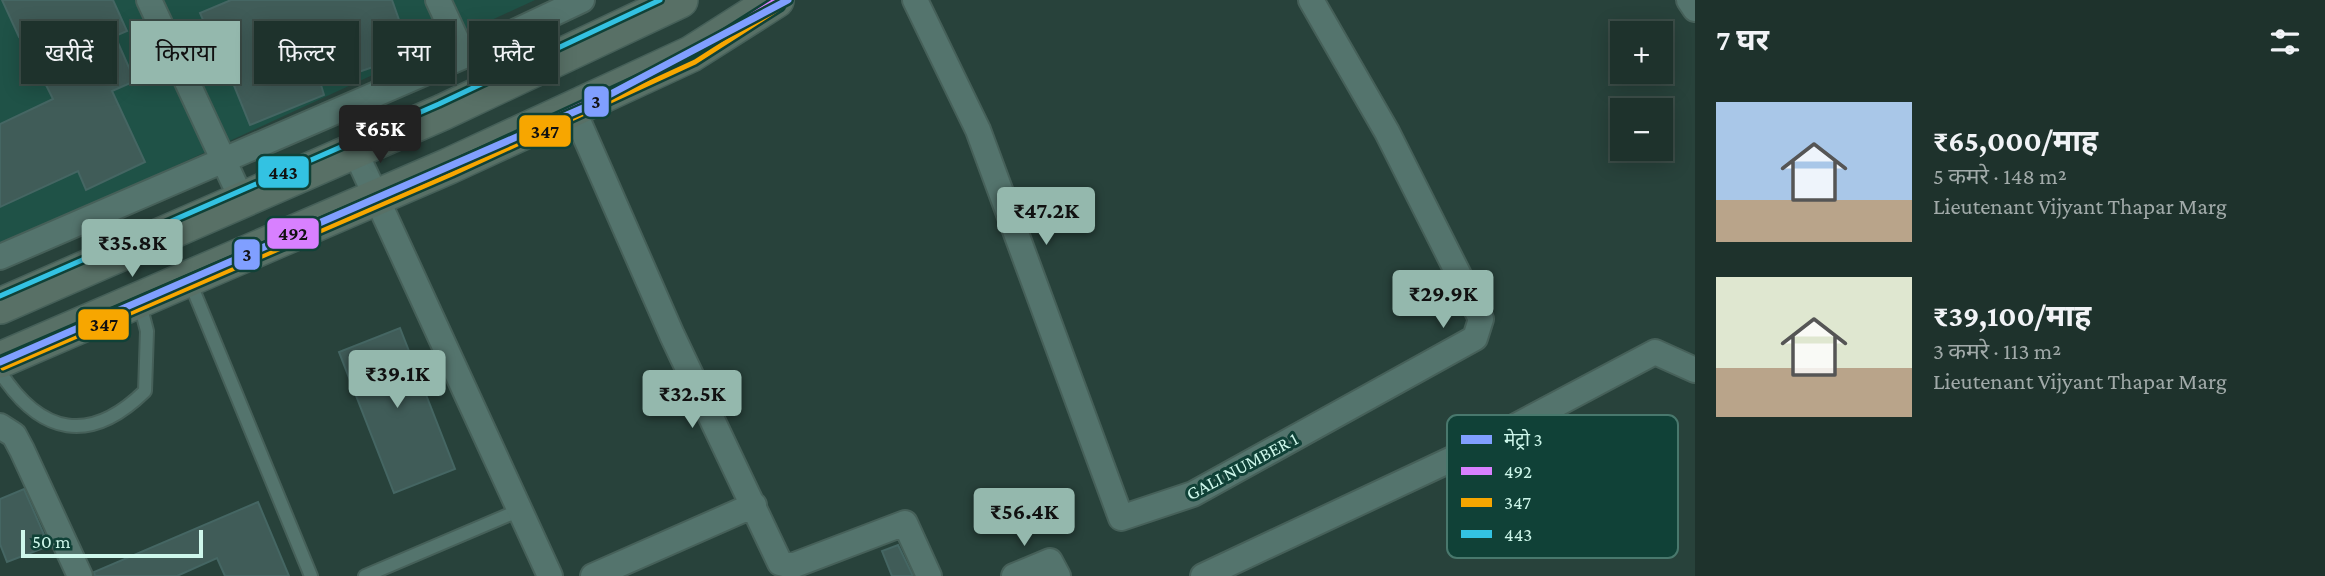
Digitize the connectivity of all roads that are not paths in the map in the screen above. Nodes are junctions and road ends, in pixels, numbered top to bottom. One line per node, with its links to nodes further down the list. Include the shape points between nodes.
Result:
1 (149, 0): 13 (street)
2 (438, 0): 10 (street)
3 (582, 0): 10 (street)
4 (776, 0): 11 (main road, via 691,54)
5 (915, 0): 6 (street, GALI NUMBER 1, via 978,130 1121,518 1192,495 1475,338 1480,331 1481,319 1387,132)
6 (1311, 0)
7 (1689, 0): 9 (street)
8 (662, 4): 12 (main road)
9 (1695, 9)
10 (464, 56): 13 (street)
11 (573, 109): 14 (main road); 26 (street, via 672,335)
12 (355, 151): 14 (street); 15 (main road)
13 (224, 162): 15 (street); 16 (street)
14 (376, 197): 17 (main road); 27 (street)
15 (242, 200): 19 (main road)
16 (0, 257)
17 (189, 278): 18 (main road); 29 (lane)
18 (139, 300): 20 (main road); 22 (lane, via 147,331 145,391 124,412 78,429 50,421 10,387)
19 (0, 306)
20 (0, 360)
21 (1695, 370): 23 (street, via 1655,352)
22 (0, 372)
23 (1537, 415)
24 (0, 426): 28 (street, via 18,443)
25 (1447, 461): 36 (street)
26 (754, 505): 32 (street); 33 (street, via 783,565 792,566 905,523)
27 (520, 510): 30 (lane); 31 (street)
28 (80, 576)
29 (311, 576)
30 (365, 576)
31 (550, 576)
32 (593, 576)
33 (929, 576)
34 (1014, 576): 35 (street, via 1050,561)
35 (1058, 576)
36 (1203, 576)

